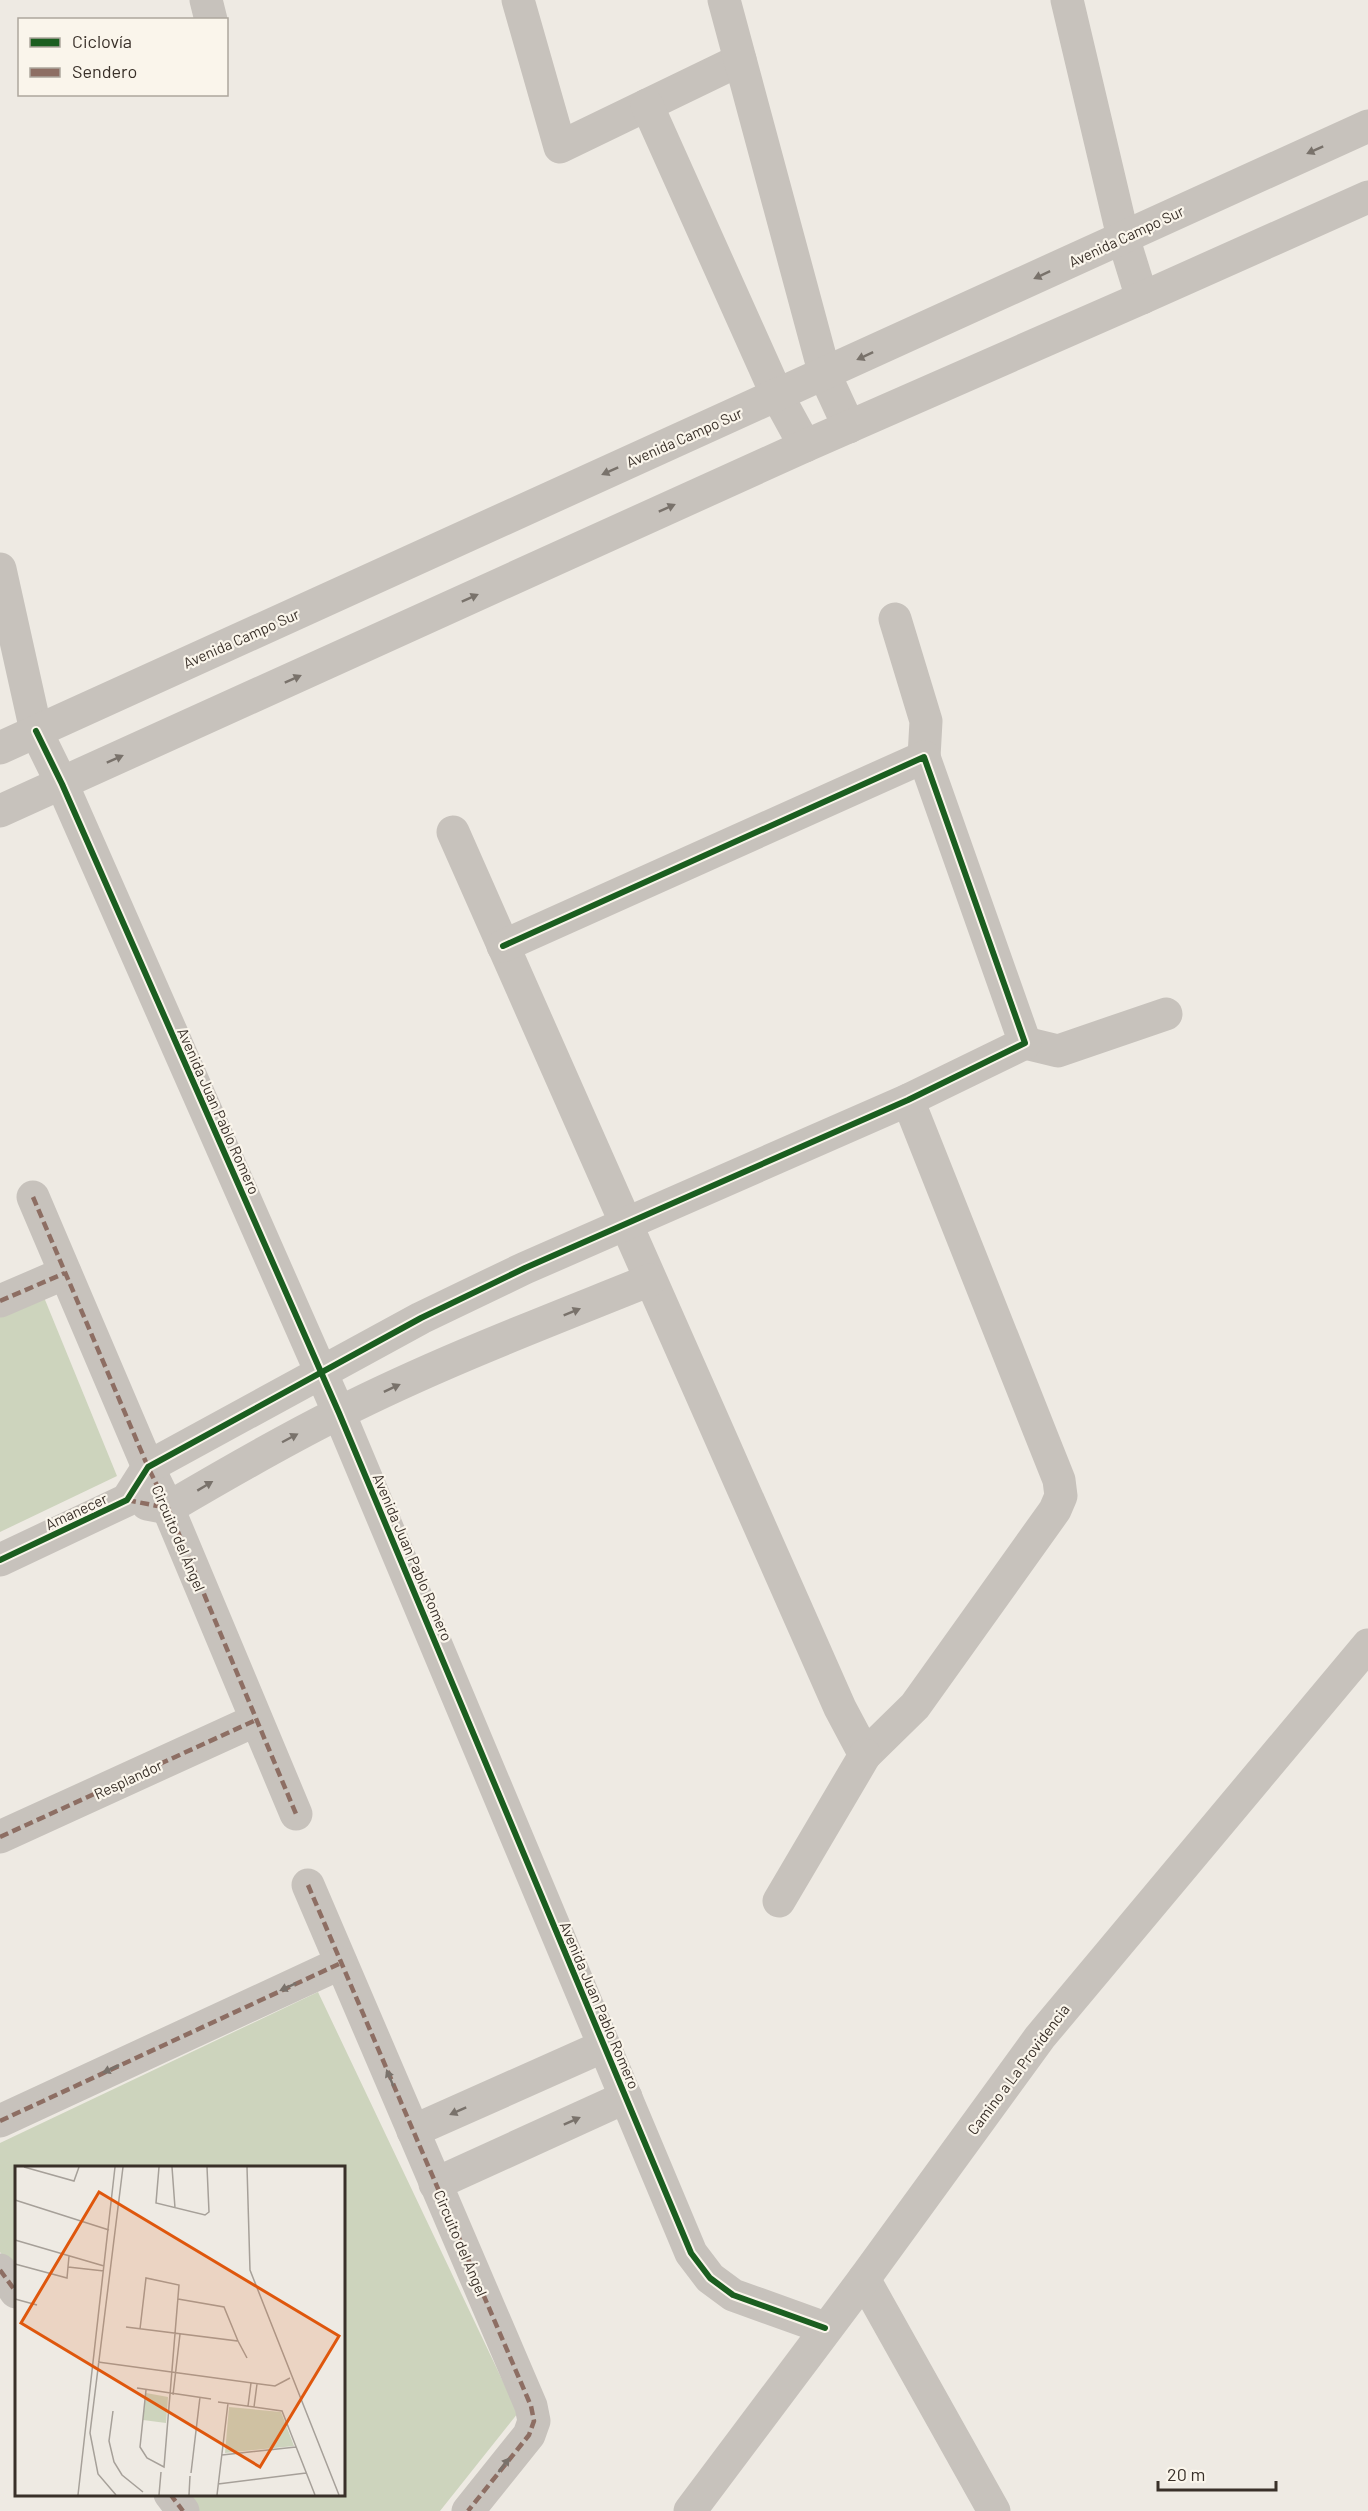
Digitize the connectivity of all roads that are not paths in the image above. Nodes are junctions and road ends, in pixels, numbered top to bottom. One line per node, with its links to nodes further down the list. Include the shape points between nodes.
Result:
1 (206, 0): 5 (street)
2 (518, 0): 7 (street, via 560,147)
3 (724, 0): 6 (street)
4 (1067, 0): 10 (street)
5 (210, 18)
6 (740, 60): 7 (street); 12 (street)
7 (647, 105): 13 (street)
8 (1368, 126): 10 (street, Avenida Campo Sur, one-way to 10)
9 (1368, 197): 11 (street)
10 (1123, 237): 11 (street); 12 (street, Avenida Campo Sur, one-way to 12)
11 (1142, 298): 14 (street)
12 (825, 375): 13 (street, Avenida Campo Sur); 14 (street)
13 (777, 395): 15 (street); 18 (street, Avenida Campo Sur, one-way to 18)
14 (849, 427): 15 (street)
15 (805, 446): 21 (street, one-way to 15)
16 (0, 569): 18 (street, Avenida Juan Pablo Romero)
17 (895, 619): 20 (street, via 926,721)
18 (36, 731): 19 (street, Avenida Campo Sur); 21 (street, Avenida Juan Pablo Romero)
19 (0, 748)
20 (924, 757): 24 (street); 26 (street)
21 (62, 784): 22 (street); 33 (street, Avenida Juan Pablo Romero)
22 (0, 811)
23 (453, 832): 24 (street)
24 (502, 946): 29 (street)
25 (1166, 1014): 26 (street, via 1058,1051)
26 (1025, 1043): 27 (street)
27 (908, 1100): 29 (street); 41 (street, via 1059,1480 1061,1496 1055,1510 915,1706)
28 (33, 1197): 30 (street, Circuito del Ángel)
29 (626, 1225): 31 (street); 33 (street, via 525,1268)
30 (65, 1273): 32 (street); 35 (street, Circuito del Ángel)
31 (650, 1280): 34 (street, one-way to 31); 41 (street, via 840,1708)
32 (0, 1301)
33 (321, 1371): 34 (street, Avenida Juan Pablo Romero); 35 (street)
34 (339, 1413): 37 (street, one-way to 34); 47 (street, Avenida Juan Pablo Romero)
35 (148, 1467): 36 (street, Amanecer); 37 (street, Circuito del Ángel)
36 (127, 1500): 37 (street, Amanecer); 38 (street, Amanecer)
37 (168, 1508): 40 (street, Circuito del Ángel)
38 (0, 1560)
39 (1368, 1645): 53 (street, Camino a La Providencia, via 1040,2037)
40 (256, 1720): 42 (street, Circuito del Ángel); 43 (street, Resplandor)
41 (865, 1755): 45 (street)
42 (296, 1814)
43 (0, 1837)
44 (308, 1885): 46 (street, Circuito del Ángel)
45 (779, 1901)
46 (341, 1963): 49 (street, one-way to 49); 50 (street, Circuito del Ángel, one-way to 46)
47 (604, 2046): 48 (street, Avenida Juan Pablo Romero); 50 (street, one-way to 50)
48 (626, 2097): 51 (street, one-way to 48); 55 (street, Avenida Juan Pablo Romero, via 691,2253 710,2278 733,2295)
49 (0, 2121)
50 (413, 2131): 51 (street, Circuito del Ángel)
51 (435, 2184): 58 (street, Circuito del Ángel, one-way to 51, via 529,2435 534,2421 531,2406)
52 (0, 2270): 54 (street)
53 (864, 2279): 55 (street, Camino a La Providencia); 60 (street)
54 (15, 2291)
55 (825, 2328): 59 (street, Camino a La Providencia)
56 (172, 2496): 57 (street)
57 (183, 2511)
58 (468, 2511)
59 (690, 2511)
60 (994, 2511)

